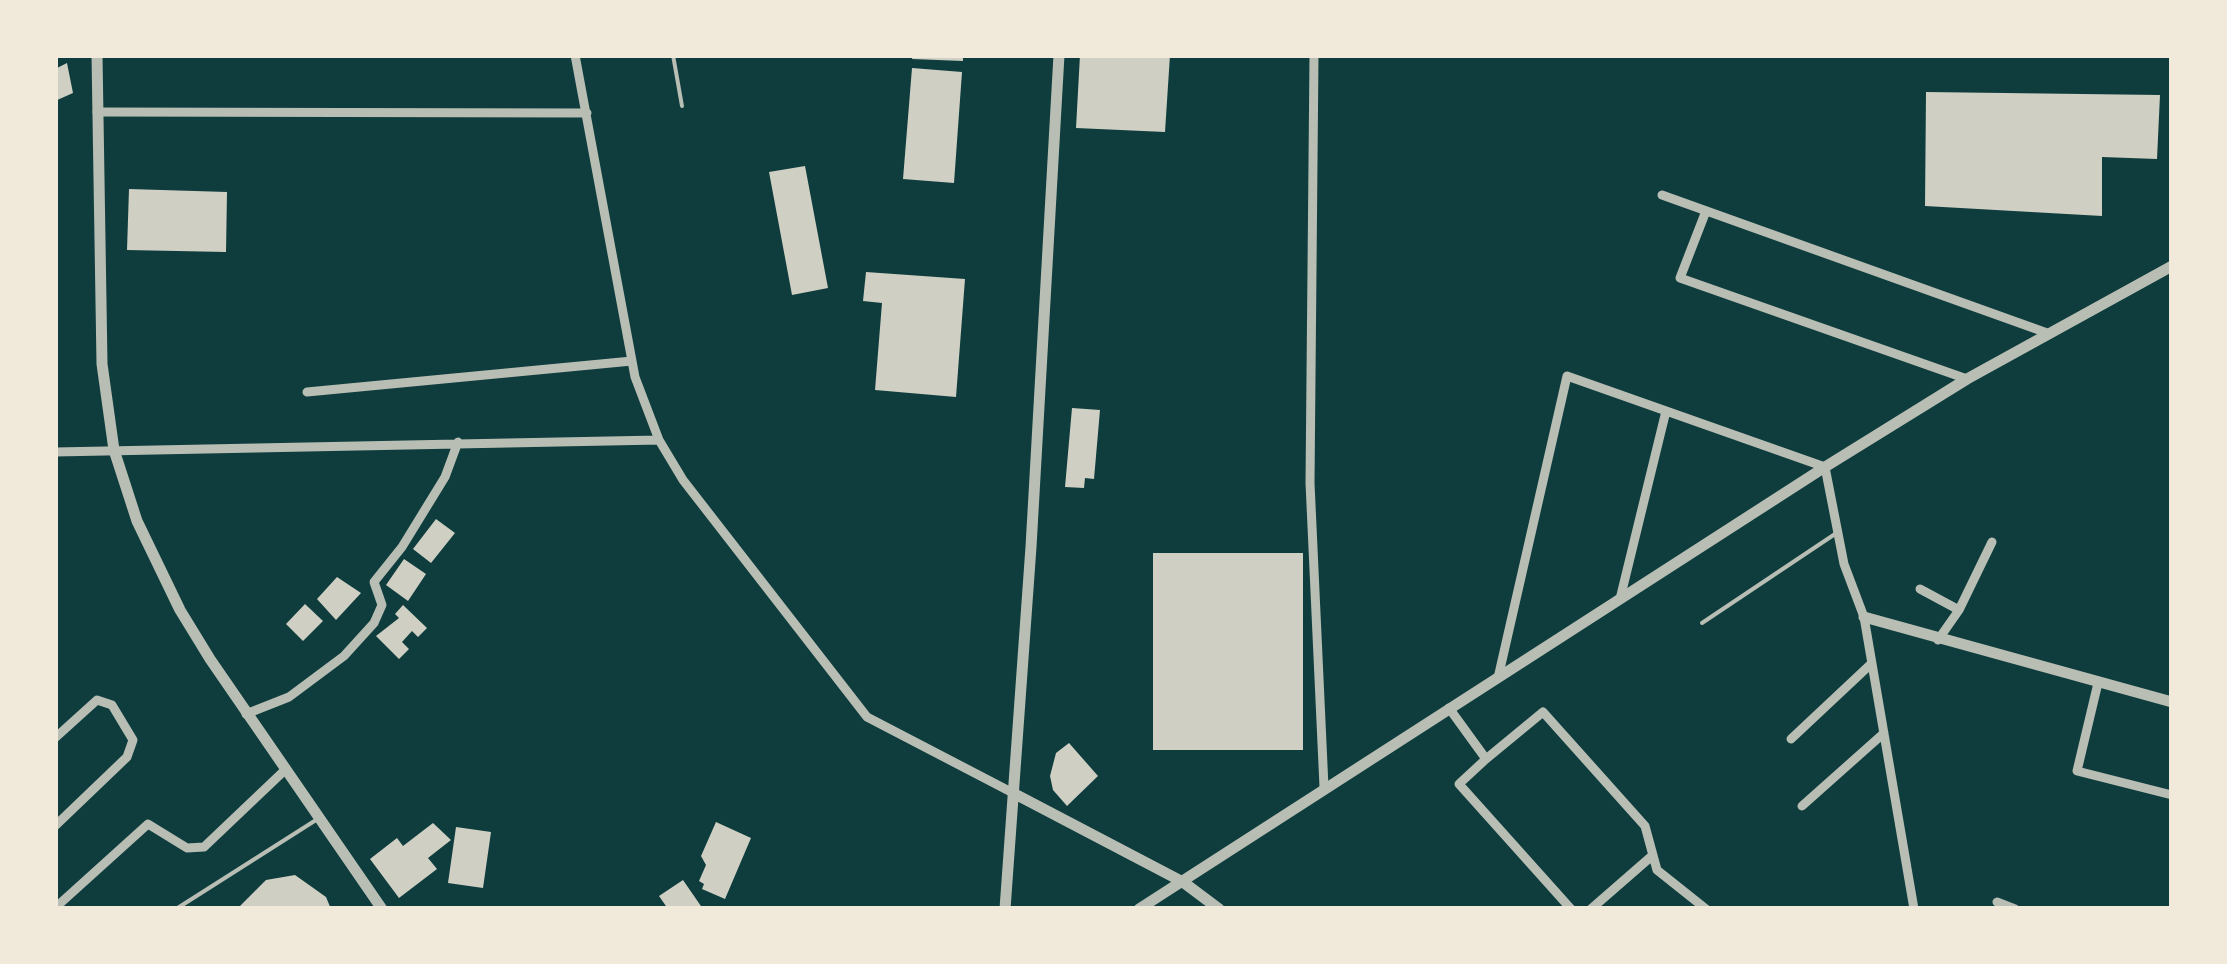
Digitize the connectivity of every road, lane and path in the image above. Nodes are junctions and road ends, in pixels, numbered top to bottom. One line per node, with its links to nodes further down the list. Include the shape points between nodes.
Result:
1 (96, 55): 7 (street)
2 (576, 55): 8 (street)
3 (673, 55): 6 (lane)
4 (1059, 55): 42 (street)
5 (1314, 55): 41 (street, via 1310,484)
6 (682, 106)
7 (97, 112): 8 (street); 19 (street, via 102,364)
8 (586, 112): 13 (street)
9 (1662, 195): 10 (street)
10 (1706, 210): 12 (street); 14 (street, via 1680,278)
11 (2172, 266): 12 (street)
12 (2050, 334): 14 (street)
13 (632, 361): 15 (street); 17 (street)
14 (1967, 380): 21 (street)
15 (308, 392)
16 (1666, 411): 21 (street); 25 (street); 31 (street, via 1568,376)
17 (658, 440): 18 (street); 42 (street, via 866,716)
18 (458, 442): 19 (street); 35 (street, via 402,548 374,582 382,606 374,623 344,656 288,697)
19 (114, 450): 20 (street); 35 (street, via 156,563)
20 (55, 452)
21 (1824, 467): 22 (street); 25 (street)
22 (1838, 532): 27 (street); 28 (lane)
23 (1992, 542): 26 (street)
24 (1920, 589): 26 (street)
25 (1620, 599): 31 (street)
26 (1959, 610): 29 (street)
27 (1864, 618): 29 (street); 30 (street)
28 (1702, 623)
29 (1938, 640): 32 (street)
30 (1872, 664): 36 (street); 38 (street)
31 (1498, 678): 34 (street)
32 (2098, 683): 33 (street); 43 (street, via 2077,770)
33 (2172, 702)
34 (1449, 708): 39 (street); 41 (street)
35 (246, 714): 40 (street)
36 (1884, 733): 44 (street); 59 (street)
37 (55, 738): 46 (street, via 97,700 112,705 133,740 127,757)
38 (1791, 739)
39 (1486, 759): 47 (street, via 1542,712 1645,826); 56 (street, via 1459,784)
40 (286, 769): 45 (street); 50 (street, via 204,847 186,848 148,824)
41 (1324, 786): 48 (street)
42 (1015, 794): 48 (street); 53 (street)
43 (2172, 795)
44 (1802, 806)
45 (320, 817): 51 (lane); 52 (street)
46 (55, 826)
47 (1653, 855): 57 (street); 58 (street, via 1657,870)
48 (1183, 882): 54 (street); 55 (street)
49 (1997, 902): 60 (street)
50 (55, 908)
51 (176, 909)
52 (382, 909)
53 (1005, 909)
54 (1139, 909)
55 (1219, 909)
56 (1571, 909)
57 (1591, 909)
58 (1706, 909)
59 (1914, 909)
60 (2015, 909)

